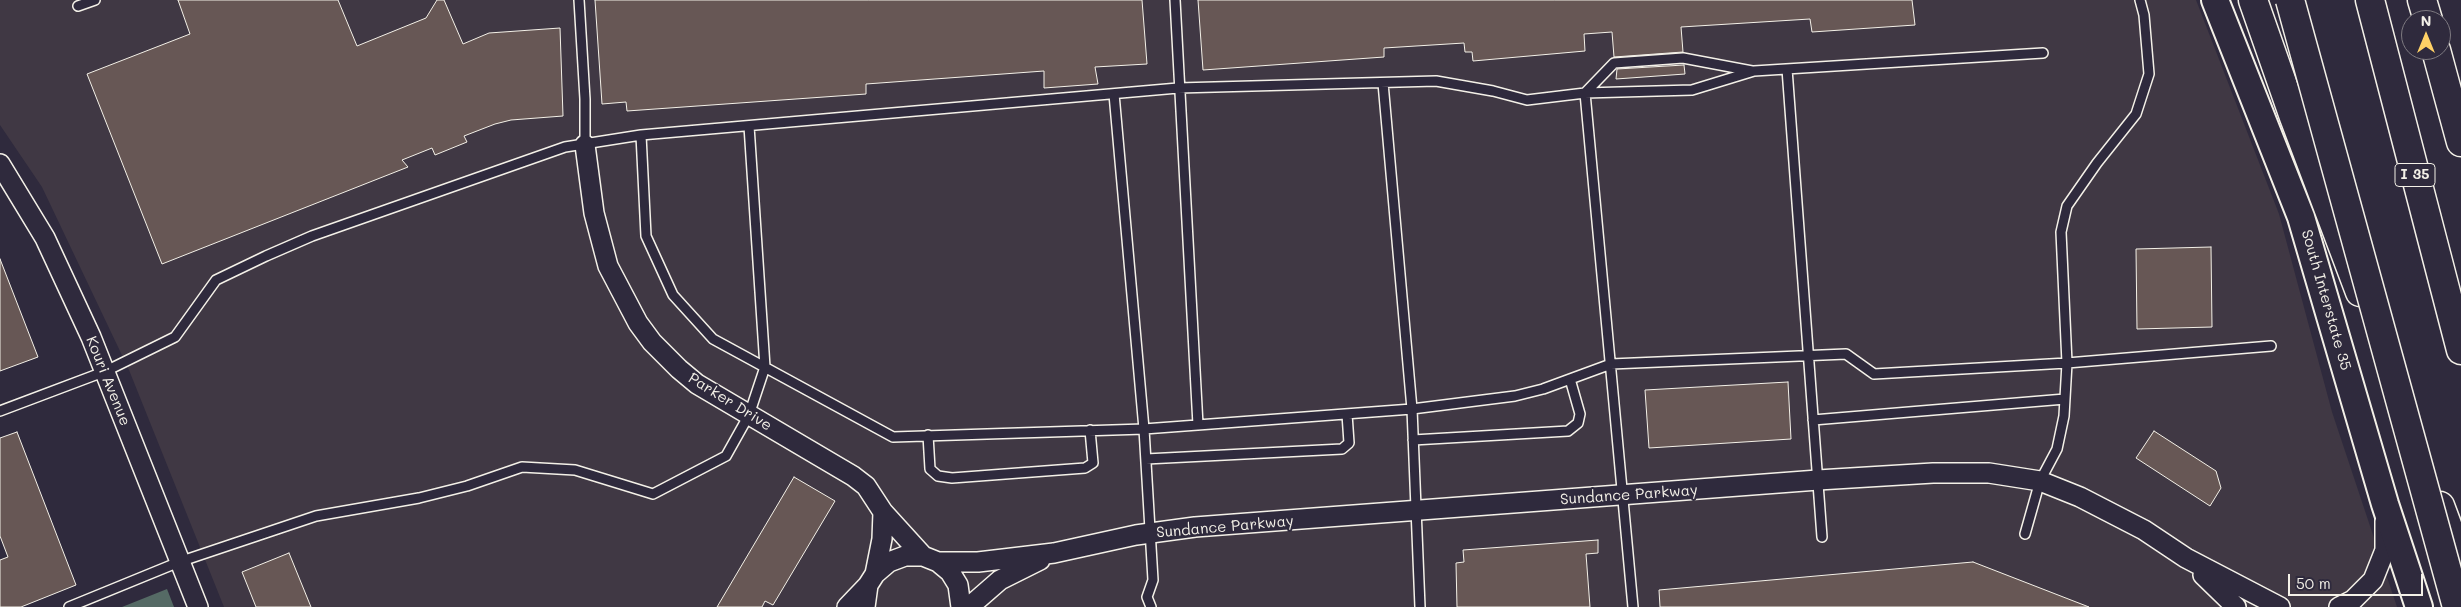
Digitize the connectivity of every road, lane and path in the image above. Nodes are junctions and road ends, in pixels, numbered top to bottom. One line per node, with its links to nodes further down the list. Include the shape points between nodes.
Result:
1 (95, 0): 9 (lane)
2 (579, 0): 21 (lane)
3 (1175, 0): 15 (lane)
4 (2140, 0): 26 (lane, via 2149,74 2136,114 2068,206 2061,232)
5 (2215, 0): 46 (main road, South Interstate 35, via 2301,217)
6 (2253, 0): 56 (highway)
7 (2290, 0): 71 (highway, bridge)
8 (2370, 0): 24 (highway, I 35)
9 (78, 6)
10 (2043, 53): 12 (lane)
11 (2439, 60): 20 (highway)
12 (1787, 69): 13 (lane); 25 (lane)
13 (1754, 71): 16 (lane, via 1692,90); 16 (lane, via 1683,58 1614,63)
14 (1383, 82): 15 (lane); 16 (lane, via 1436,81 1527,100); 32 (lane)
15 (1178, 88): 17 (lane); 37 (lane)
16 (1585, 93): 27 (lane)
17 (1114, 94): 18 (lane); 38 (lane)
18 (749, 126): 19 (lane); 28 (lane)
19 (641, 135): 21 (lane); 28 (lane, via 646,236 668,288 713,339)
20 (2461, 142)
21 (585, 144): 29 (lane, via 565,147 508,166 312,236 266,256 216,280 175,337); 35 (street, Parker Drive, via 594,213 608,266 638,323 678,369)
22 (0, 164): 29 (street, Kouri Avenue, via 45,238)
23 (2271, 346): 26 (lane)
24 (2461, 350)
25 (1809, 356): 26 (lane, via 1846,354 1874,374); 27 (lane); 36 (lane)
26 (2067, 363): 31 (lane)
27 (1611, 364): 30 (lane); 45 (lane)
28 (765, 367): 35 (lane); 40 (lane, via 893,437)
29 (106, 371): 33 (lane); 55 (street, Kouri Avenue)
30 (1570, 379): 32 (lane, via 1515,396); 41 (lane, via 1580,414 1578,424 1568,431)
31 (2065, 399): 36 (lane); 44 (lane, via 2057,449)
32 (1412, 409): 34 (lane); 41 (lane)
33 (0, 411)
34 (1347, 414): 37 (lane); 42 (lane, via 1349,443 1342,449)
35 (749, 415): 48 (street, Parker Drive, via 853,476 866,486); 55 (lane, via 726,456 654,494 575,470 522,467 468,486 419,498 316,516)
36 (1813, 420): 43 (lane)
37 (1198, 425): 38 (lane)
38 (1144, 428): 39 (lane); 42 (lane)
39 (1090, 430): 40 (lane); 40 (lane, via 1093,462 1085,468 952,478 938,476 930,469)
40 (928, 435)
41 (1413, 440): 47 (lane)
42 (1146, 459): 49 (lane)
43 (1818, 480): 44 (street, Sundance Parkway, via 1989,473); 45 (street, Sundance Parkway); 51 (lane)
44 (2040, 481): 50 (lane); 53 (street, Sundance Parkway, via 2144,530)
45 (1624, 495): 47 (street, Sundance Parkway); 66 (lane)
46 (2385, 504): 69 (street, via 2385,550 2373,580 2353,600); 70 (main road, South Interstate 35)
47 (1415, 511): 49 (street, Sundance Parkway, via 1203,526); 65 (lane)
48 (883, 512): 54 (street, Parker Drive); 57 (street, via 882,539)
49 (1150, 533): 52 (street, Sundance Parkway); 64 (lane, via 1153,580 1148,597)
50 (2025, 534)
51 (1822, 537)
52 (1054, 553): 54 (street, Sundance Parkway, via 978,562); 63 (street, Sundance Parkway, via 1000,580)
53 (2186, 558): 67 (street, Sundance Parkway); 68 (street, Sundance Parkway)
54 (931, 559): 57 (street, Sundance Parkway, via 905,556 889,562); 62 (street, Parker Drive, via 950,572 958,585)
55 (179, 562): 58 (lane); 59 (street, Kouri Avenue)
56 (2461, 562)
57 (872, 579): 60 (street); 61 (street)
58 (69, 607)
59 (198, 607)
60 (847, 607)
61 (865, 607)
62 (961, 607)
63 (969, 607)
64 (1151, 607)
65 (1420, 607)
66 (1633, 607)
67 (2236, 607)
68 (2280, 607)
69 (2339, 607)
70 (2419, 607)
71 (2457, 607)

